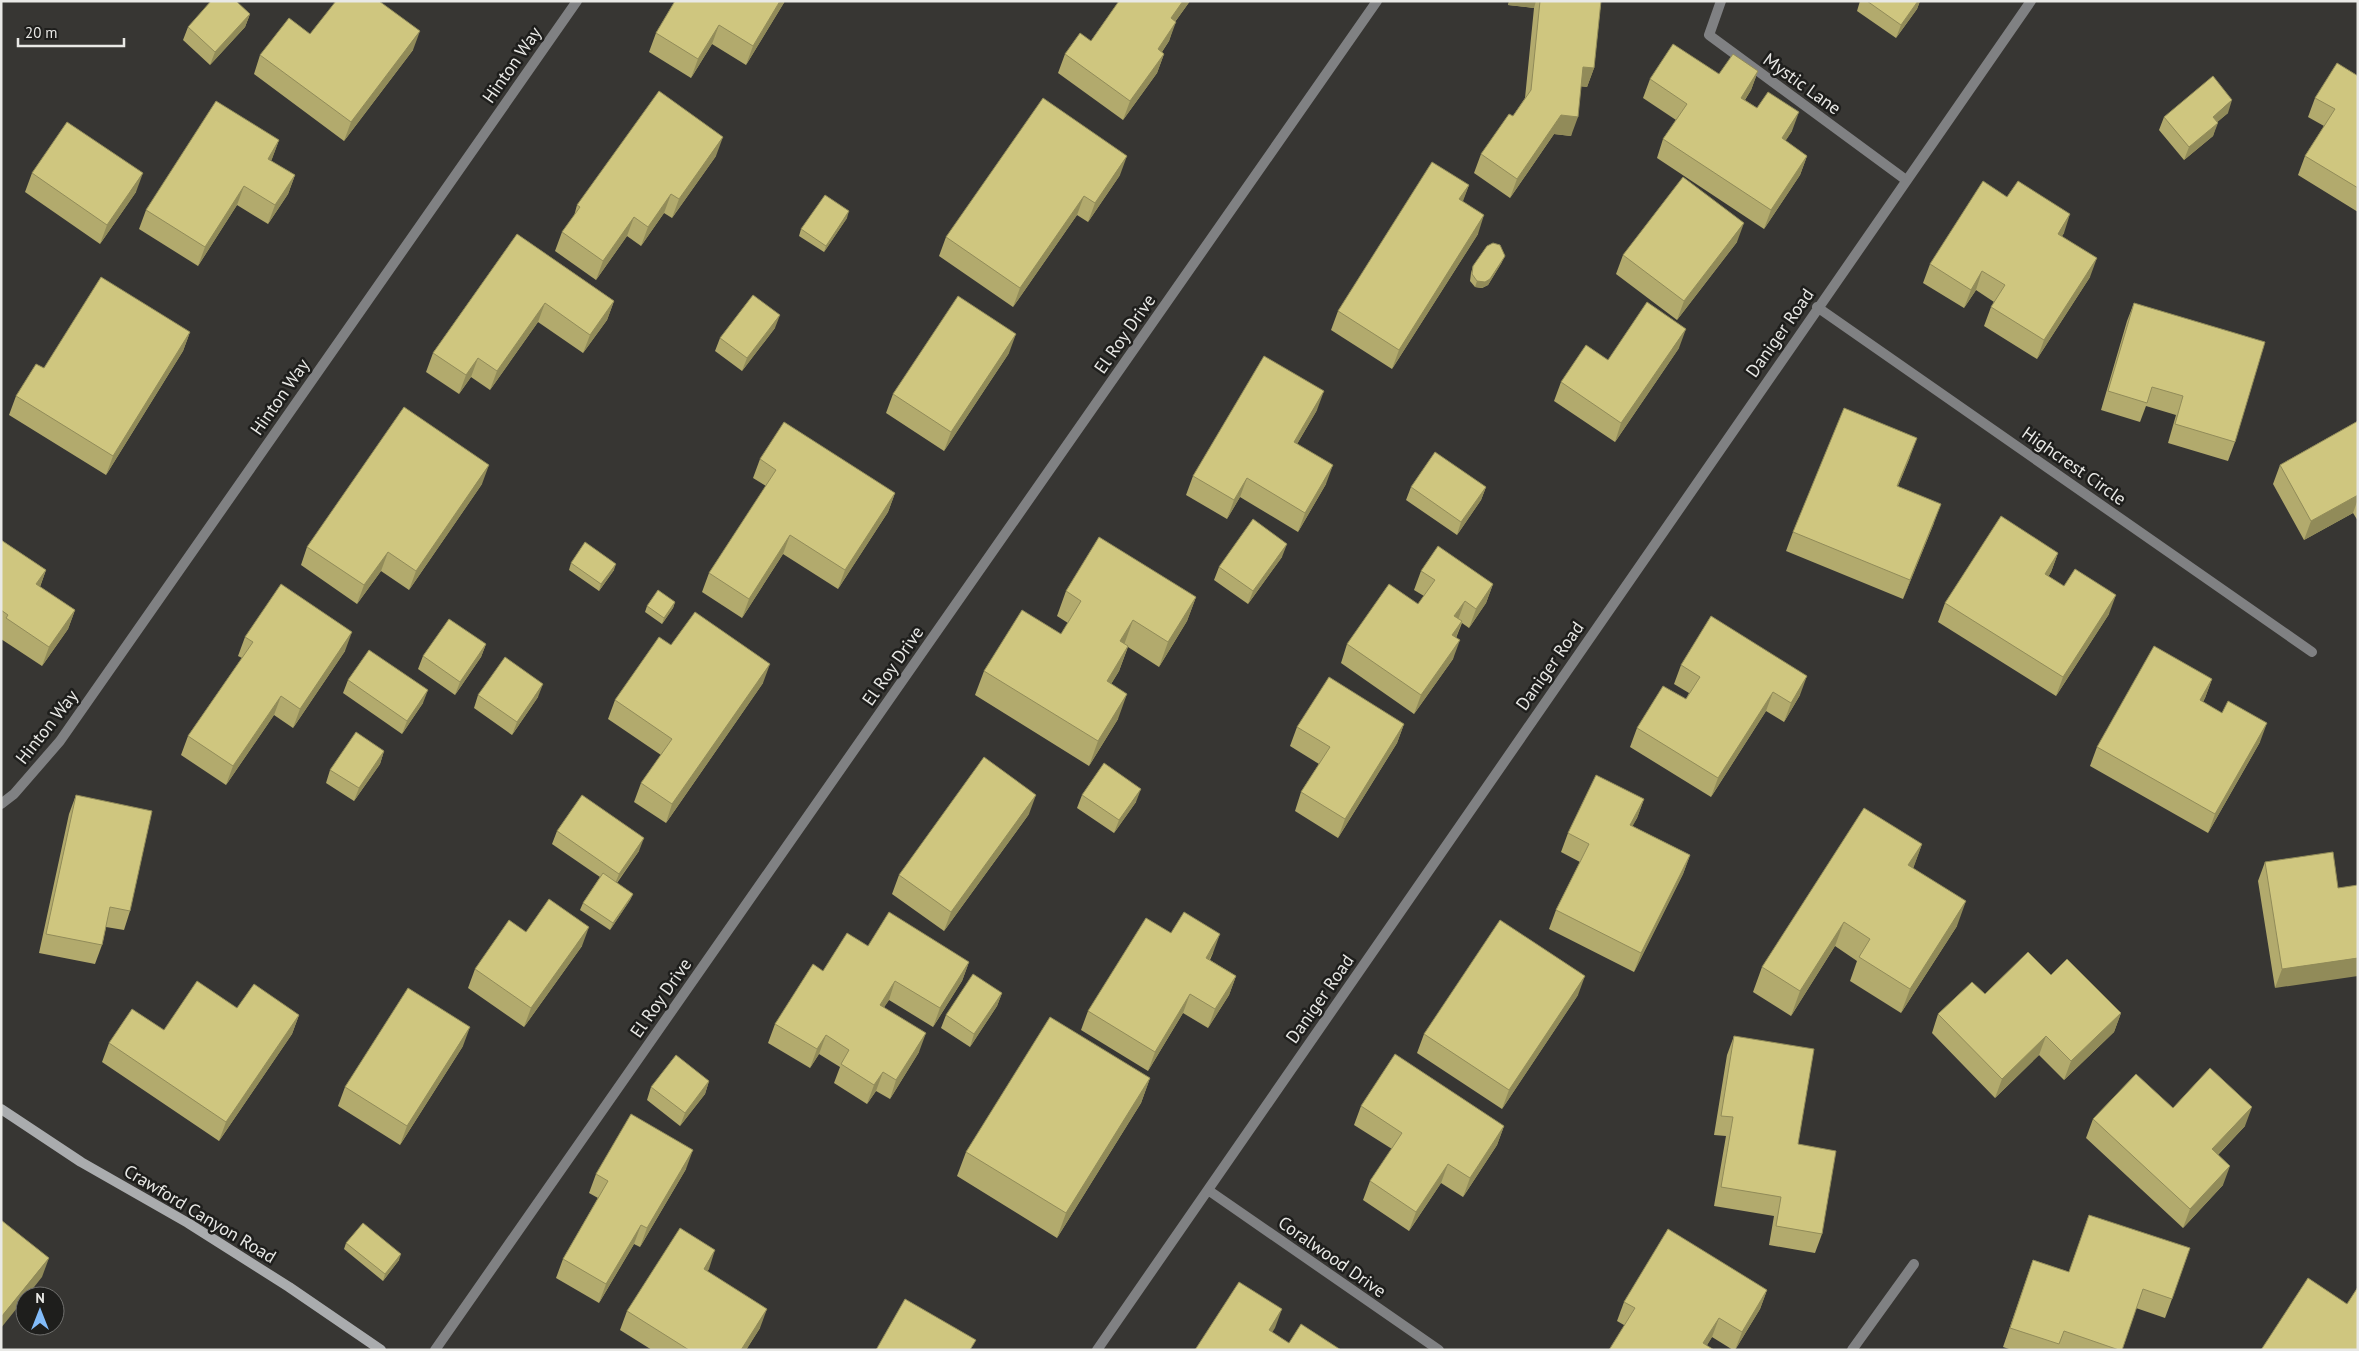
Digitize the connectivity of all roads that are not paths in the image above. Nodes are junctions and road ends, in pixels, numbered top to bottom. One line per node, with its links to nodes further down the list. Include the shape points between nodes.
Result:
1 (577, 1): 8 (street, Hinton Way, via 60,741 14,794)
2 (1377, 1): 13 (street, El Roy Drive)
3 (1721, 1): 5 (street, Mystic Lane, via 1709,36)
4 (2031, 1): 5 (street, Daniger Road)
5 (1906, 180): 6 (street, Daniger Road)
6 (1817, 307): 7 (street, Highcrest Circle); 10 (street, Daniger Road)
7 (2312, 652)
8 (1, 804)
9 (1, 1109): 12 (main road, Crawford Canyon Road, via 289,1287)
10 (1208, 1190): 14 (street, Daniger Road); 15 (street, Coralwood Drive)
11 (1914, 1264): 16 (street)
12 (381, 1350)
13 (435, 1350)
14 (1097, 1350)
15 (1439, 1350)
16 (1852, 1350)

